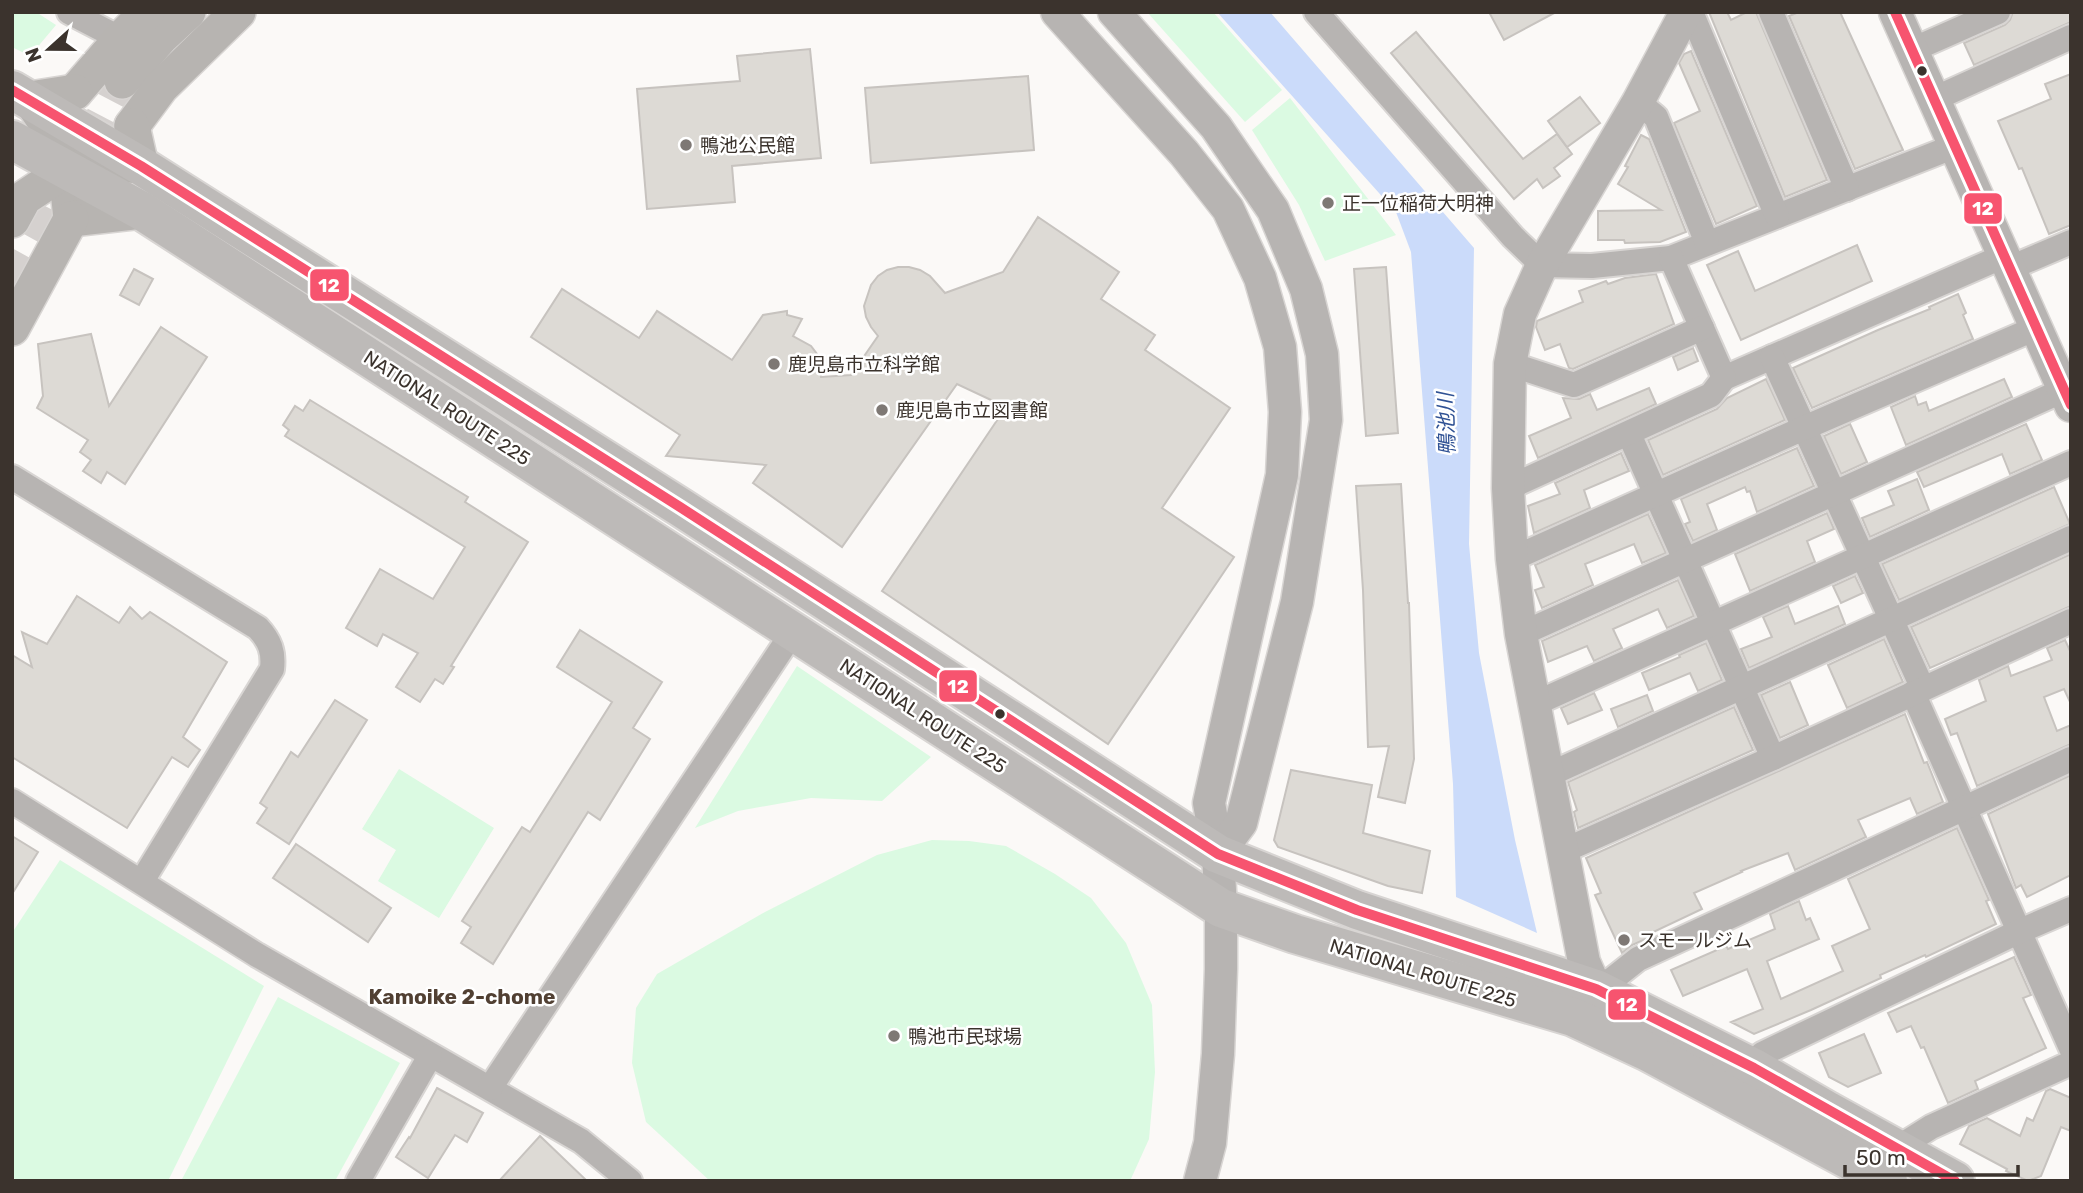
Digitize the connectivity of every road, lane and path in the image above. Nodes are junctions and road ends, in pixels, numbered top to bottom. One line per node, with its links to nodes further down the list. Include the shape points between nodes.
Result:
1 (69, 12): 13 (street)
2 (147, 12): 13 (main road)
3 (188, 12): 15 (main road)
4 (238, 12): 20 (main road, via 161,87)
5 (1057, 12): 66 (street, via 1228,209 1260,278 1280,347 1285,412 1282,475 1209,803)
6 (1114, 12): 66 (street, via 1216,127 1273,210 1306,289 1322,354 1326,420 1297,602 1241,823)
7 (1316, 12): 33 (street)
8 (1688, 12): 19 (street); 27 (street)
9 (1771, 12): 24 (street)
10 (1895, 12): 14 (street)
11 (1998, 12): 14 (street)
12 (2071, 37): 18 (street)
13 (121, 39): 16 (main road)
14 (1912, 50): 18 (street)
15 (122, 81)
16 (75, 92): 17 (main road); 23 (main road)
17 (21, 95): 23 (highway, NATIONAL ROUTE 225)
18 (1934, 99): 22 (street)
19 (1638, 102): 29 (street, via 1656,117); 33 (street)
20 (132, 126): 23 (main road); 23 (main road)
21 (14, 141): 23 (highway, NATIONAL ROUTE 225); 25 (main road)
22 (1955, 146): 24 (street); 32 (street)
23 (91, 154): 25 (main road); 26 (highway, NATIONAL ROUTE 225); 28 (main road); 66 (highway, NATIONAL ROUTE 225, via 680,507)
24 (1847, 189): 27 (street)
25 (18, 209)
26 (142, 211): 28 (main road); 55 (highway, NATIONAL ROUTE 225)
27 (1777, 216): 29 (street)
28 (71, 219): 34 (main road)
29 (1707, 243): 31 (street)
30 (2071, 243): 32 (street)
31 (1671, 258): 33 (street, via 1592,266); 35 (street)
32 (2007, 262): 36 (street); 37 (street)
33 (1542, 265): 38 (street, via 1520,314)
34 (12, 328)
35 (1702, 328): 38 (street, via 1573,385); 39 (street)
36 (2036, 328): 40 (street); 41 (street)
37 (1772, 357): 39 (street); 41 (street)
38 (1510, 364): 45 (street)
39 (1724, 378): 42 (street, via 1711,396)
40 (2067, 398): 46 (street)
41 (1804, 428): 46 (street); 47 (street)
42 (1629, 434): 45 (street); 47 (street)
43 (2071, 463): 49 (street)
44 (12, 477): 67 (street, via 258,628 272,647 272,669)
45 (1508, 488): 50 (street)
46 (1834, 493): 49 (street); 51 (street)
47 (1656, 494): 50 (street); 51 (street)
48 (2071, 538): 52 (street)
49 (1862, 556): 52 (street); 54 (street)
50 (1512, 559): 56 (street)
51 (1685, 560): 54 (street); 56 (street)
52 (1891, 620): 57 (street); 58 (street)
53 (2071, 621): 58 (street)
54 (1714, 624): 57 (street); 59 (street)
55 (793, 632): 68 (highway, NATIONAL ROUTE 225); 76 (street)
56 (1521, 634): 59 (street)
57 (1742, 688): 60 (street); 62 (street)
58 (1918, 691): 60 (street); 64 (street)
59 (1534, 704): 62 (street)
60 (1773, 758): 65 (street)
61 (2071, 759): 64 (street)
62 (1548, 775): 65 (street)
63 (12, 801): 67 (street)
64 (1964, 808): 70 (street); 71 (street, via 1638,959)
65 (1563, 851): 71 (street, via 1584,962)
66 (1218, 854): 68 (street); 71 (highway, NATIONAL ROUTE 225, via 1357,910)
67 (142, 881): 73 (street)
68 (1221, 908): 77 (highway, NATIONAL ROUTE 225, via 1573,1017); 80 (street, via 1218,1054 1210,1143)
69 (2071, 909): 70 (street)
70 (2020, 931): 72 (street); 75 (street, via 1762,1054)
71 (1596, 989): 75 (highway, NATIONAL ROUTE 225)
72 (2071, 1048)
73 (430, 1056): 76 (street); 79 (street)
74 (2071, 1063): 77 (street, via 1931,1127)
75 (1754, 1068): 77 (highway, NATIONAL ROUTE 225)
76 (490, 1088): 78 (street, via 581,1141)
77 (1892, 1165): 81 (highway, NATIONAL ROUTE 225)
78 (622, 1178)
79 (358, 1181)
80 (1200, 1181)
81 (1955, 1181)

